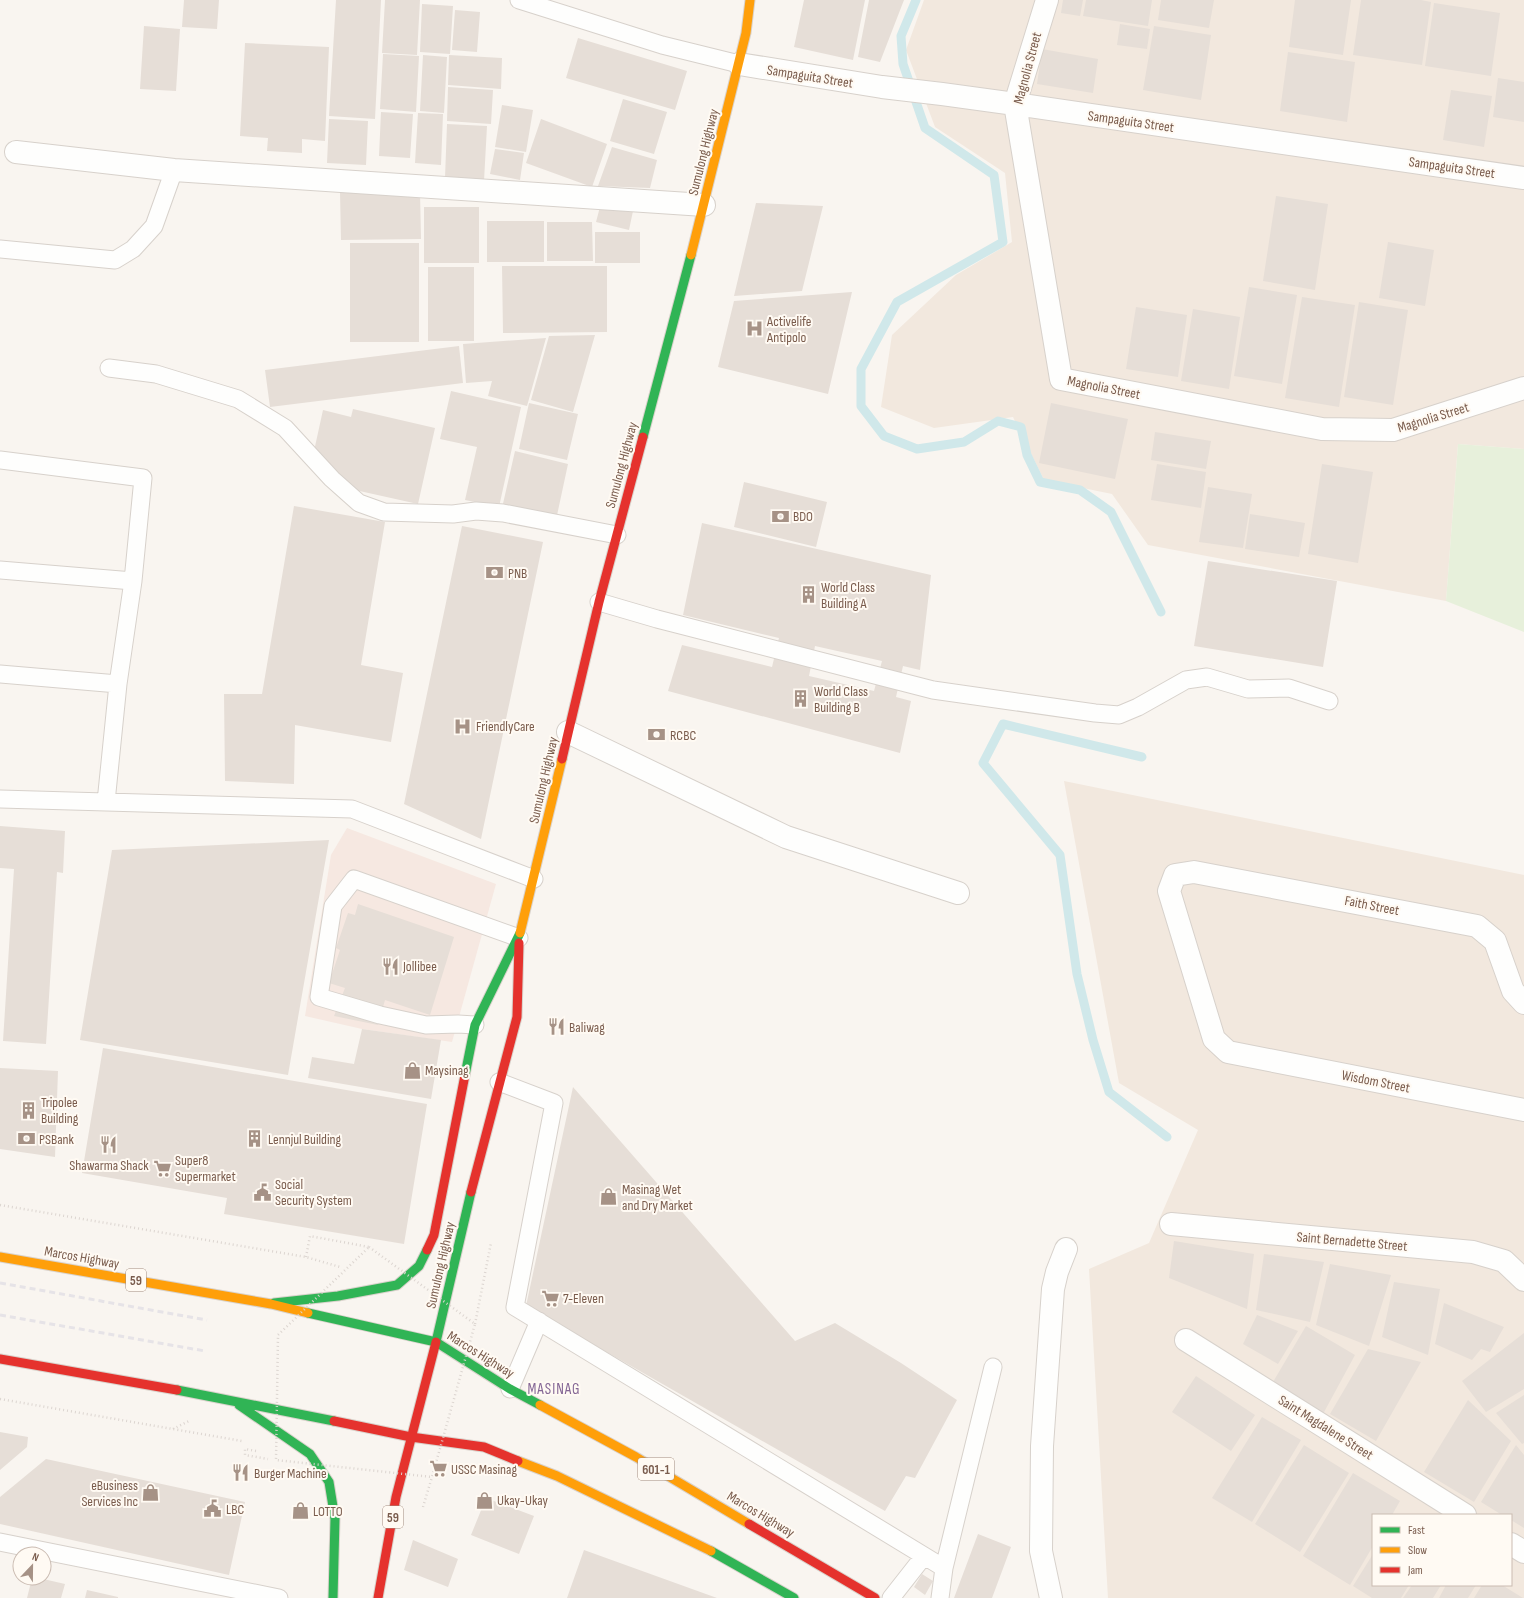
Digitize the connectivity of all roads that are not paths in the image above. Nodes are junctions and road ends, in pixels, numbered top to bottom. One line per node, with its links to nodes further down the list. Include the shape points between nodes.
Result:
1 (519, 0): 4 (lane, via 662,45)
2 (750, 0): 4 (main road, Sumulong Highway)
3 (1047, 0): 5 (street, Magnolia Street)
4 (739, 64): 5 (street, Sampaguita Street, via 882,87); 9 (main road, Sumulong Highway)
5 (1015, 104): 8 (street, Sampaguita Street); 12 (street, Magnolia Street, via 1061,379 1322,429 1393,430)
6 (16, 152): 7 (street)
7 (174, 170): 9 (street); 10 (lane, via 154,226 133,249 115,260)
8 (1524, 178)
9 (704, 205): 14 (main road, Sumulong Highway)
10 (0, 249)
11 (109, 368): 14 (lane, via 156,374 238,399 285,428 332,479 359,503 384,512 504,513)
12 (1524, 388)
13 (0, 460): 16 (lane, via 143,478)
14 (617, 535): 17 (main road, Sumulong Highway)
15 (0, 570): 16 (lane)
16 (133, 581): 19 (lane)
17 (599, 602): 20 (lane, via 657,620 933,690 1095,713 1119,715 1186,680 1207,678 1248,689 1289,688); 21 (main road, Sumulong Highway)
18 (0, 674): 19 (lane)
19 (118, 684): 23 (lane)
20 (1329, 701)
21 (568, 732): 24 (main road, Sumulong Highway); 25 (street, via 786,837)
22 (0, 798): 23 (lane)
23 (106, 802): 24 (lane, via 352,809)
24 (534, 879): 26 (main road, Sumulong Highway)
25 (958, 893)
26 (519, 938): 28 (main road, Sumulong Highway); 28 (lane, via 354,879 333,906 319,997 426,1025); 30 (main road, Sumulong Highway, via 517,1017)
27 (1524, 1003): 29 (street, Faith Street, via 1513,991 1496,941 1477,926 1194,872 1175,875 1169,892 1214,1040)
28 (475, 1026): 36 (main road, Sumulong Highway, via 434,1235 419,1266 397,1284 338,1296)
29 (1228, 1052): 31 (street, Wisdom Street)
30 (499, 1082): 37 (lane, via 554,1103 515,1307); 39 (main road, Sumulong Highway)
31 (1524, 1110)
32 (1171, 1224): 35 (street, Saint Bernadette Street, via 1473,1252 1504,1261)
33 (1066, 1249): 58 (street, via 1053,1289 1042,1446 1041,1551)
34 (0, 1257): 36 (main road, Marcos Highway / 59)
35 (1524, 1280)
36 (271, 1304): 39 (main road, Marcos Highway / 59)
37 (539, 1321): 42 (lane); 49 (lane)
38 (1186, 1340): 45 (street, Saint Magdalene Street)
39 (436, 1342): 42 (main road, Marcos Highway / 601-1); 44 (main road, Sumulong Highway / 59)
40 (0, 1359): 43 (main road)
41 (993, 1367): 50 (lane)
42 (510, 1389): 55 (main road, Marcos Highway / 601-1, via 636,1457)
43 (232, 1400): 44 (main road); 52 (main road, via 310,1454 328,1482 335,1519)
44 (411, 1437): 53 (main road, Sumulong Highway / 59, via 396,1497); 54 (main road, via 484,1447 556,1476 698,1544)
45 (1463, 1514)
46 (0, 1542): 51 (lane)
47 (1512, 1545): 48 (street)
48 (1524, 1552)
49 (924, 1556): 50 (lane); 56 (lane)
50 (944, 1568): 57 (lane)
51 (279, 1598)
52 (333, 1598)
53 (378, 1598)
54 (794, 1598)
55 (875, 1598)
56 (892, 1598)
57 (940, 1598)
58 (1051, 1598)

